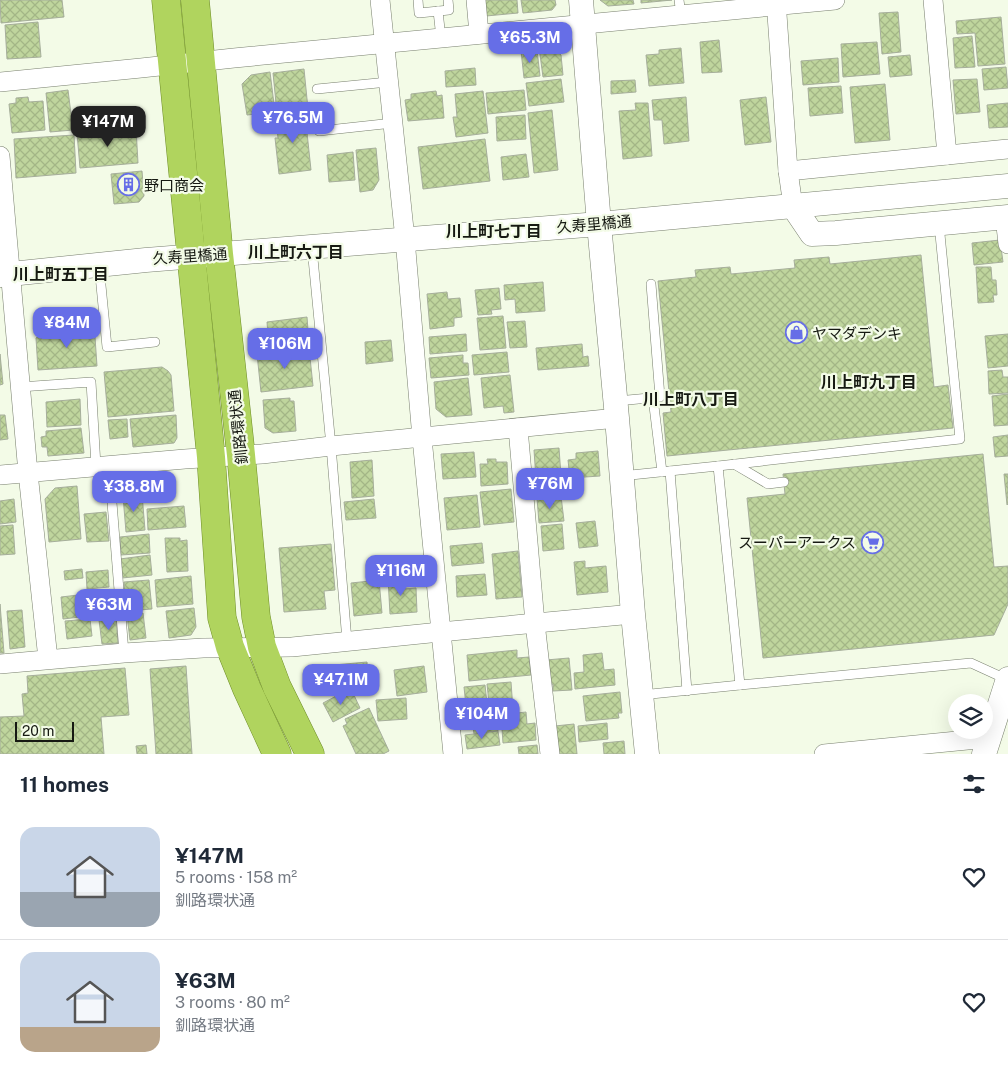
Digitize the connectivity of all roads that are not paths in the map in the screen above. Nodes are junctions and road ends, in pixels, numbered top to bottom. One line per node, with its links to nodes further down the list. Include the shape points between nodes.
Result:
1 (166, 0): 18 (highway, 釧路環状通)
2 (195, 0): 17 (highway, 釧路環状通)
3 (380, 0): 16 (street)
4 (418, 0): 12 (lane, via 420,13)
5 (448, 0): 12 (lane, via 449,10)
6 (476, 0): 14 (street)
7 (581, 0): 13 (street)
8 (836, 0): 10 (street)
9 (933, 0): 25 (street)
10 (776, 3): 11 (street); 27 (street)
11 (680, 7): 13 (street)
12 (438, 11): 15 (lane)
13 (584, 24): 14 (street); 31 (street)
14 (479, 34): 15 (street)
15 (441, 38): 16 (street)
16 (384, 44): 17 (street); 20 (street)
17 (201, 62): 18 (street); 36 (highway, 釧路環状通)
18 (172, 65): 19 (street); 37 (highway, 釧路環状通)
19 (0, 82)
20 (388, 82): 21 (lane); 22 (street)
21 (316, 89)
22 (393, 123): 23 (lane); 33 (street)
23 (320, 131)
24 (1008, 149): 25 (street)
25 (947, 155): 27 (street)
26 (0, 156): 39 (street)
27 (788, 171): 29 (street)
28 (1008, 186): 29 (street, 久寿里橋通)
29 (793, 206): 31 (street, 久寿里橋通); 32 (street, via 812,234)
30 (1007, 217): 32 (street); 34 (street)
31 (599, 224): 33 (street, 久寿里橋通); 44 (street)
32 (939, 224): 50 (lane, via 960,439)
33 (405, 239): 35 (street, 久寿里橋通); 46 (street)
34 (1008, 244)
35 (312, 246): 36 (street, 久寿里橋通); 47 (lane)
36 (219, 254): 37 (street, 久寿里橋通); 48 (highway, 釧路環状通)
37 (191, 256): 38 (street, 久寿里橋通); 49 (highway, 釧路環状通)
38 (99, 265): 39 (street, 久寿里橋通); 41 (lane, via 107,347)
39 (5, 275): 42 (street)
40 (651, 284): 43 (lane, via 660,397)
41 (155, 342)
42 (20, 387): 51 (lane, via 90,382); 54 (street)
43 (654, 398): 44 (lane); 53 (lane)
44 (616, 410): 45 (street); 56 (street)
45 (518, 428): 46 (street); 59 (street)
46 (422, 438): 47 (street); 60 (street)
47 (331, 446): 48 (street); 61 (lane)
48 (241, 455): 49 (street); 63 (highway, 釧路環状通, via 256,617)
49 (211, 457): 51 (street); 62 (highway, 釧路環状通, via 222,618)
50 (734, 464): 52 (lane); 57 (lane, via 768,484)
51 (102, 466): 54 (street); 64 (lane)
52 (718, 466): 53 (lane); 68 (lane)
53 (666, 471): 56 (lane); 69 (lane)
54 (28, 473): 55 (street); 65 (street)
55 (0, 475)
56 (621, 476): 58 (street)
57 (784, 482)
58 (633, 614): 59 (street); 70 (street)
59 (535, 623): 60 (street); 75 (street)
60 (440, 632): 61 (street); 74 (street)
61 (347, 641): 63 (street)
62 (230, 647): 63 (street); 64 (street); 72 (highway, 釧路環状通)
63 (262, 648): 73 (highway, 釧路環状通, via 277,688)
64 (124, 653): 65 (street)
65 (48, 659): 66 (street)
66 (0, 664)
67 (1008, 679): 68 (lane, via 971,663); 71 (street)
68 (740, 685): 69 (lane)
69 (687, 691): 70 (lane)
70 (641, 696): 76 (street)
71 (986, 746): 77 (street)
72 (278, 754)
73 (310, 754)
74 (453, 754)
75 (550, 754)
76 (647, 754)
77 (824, 754)

